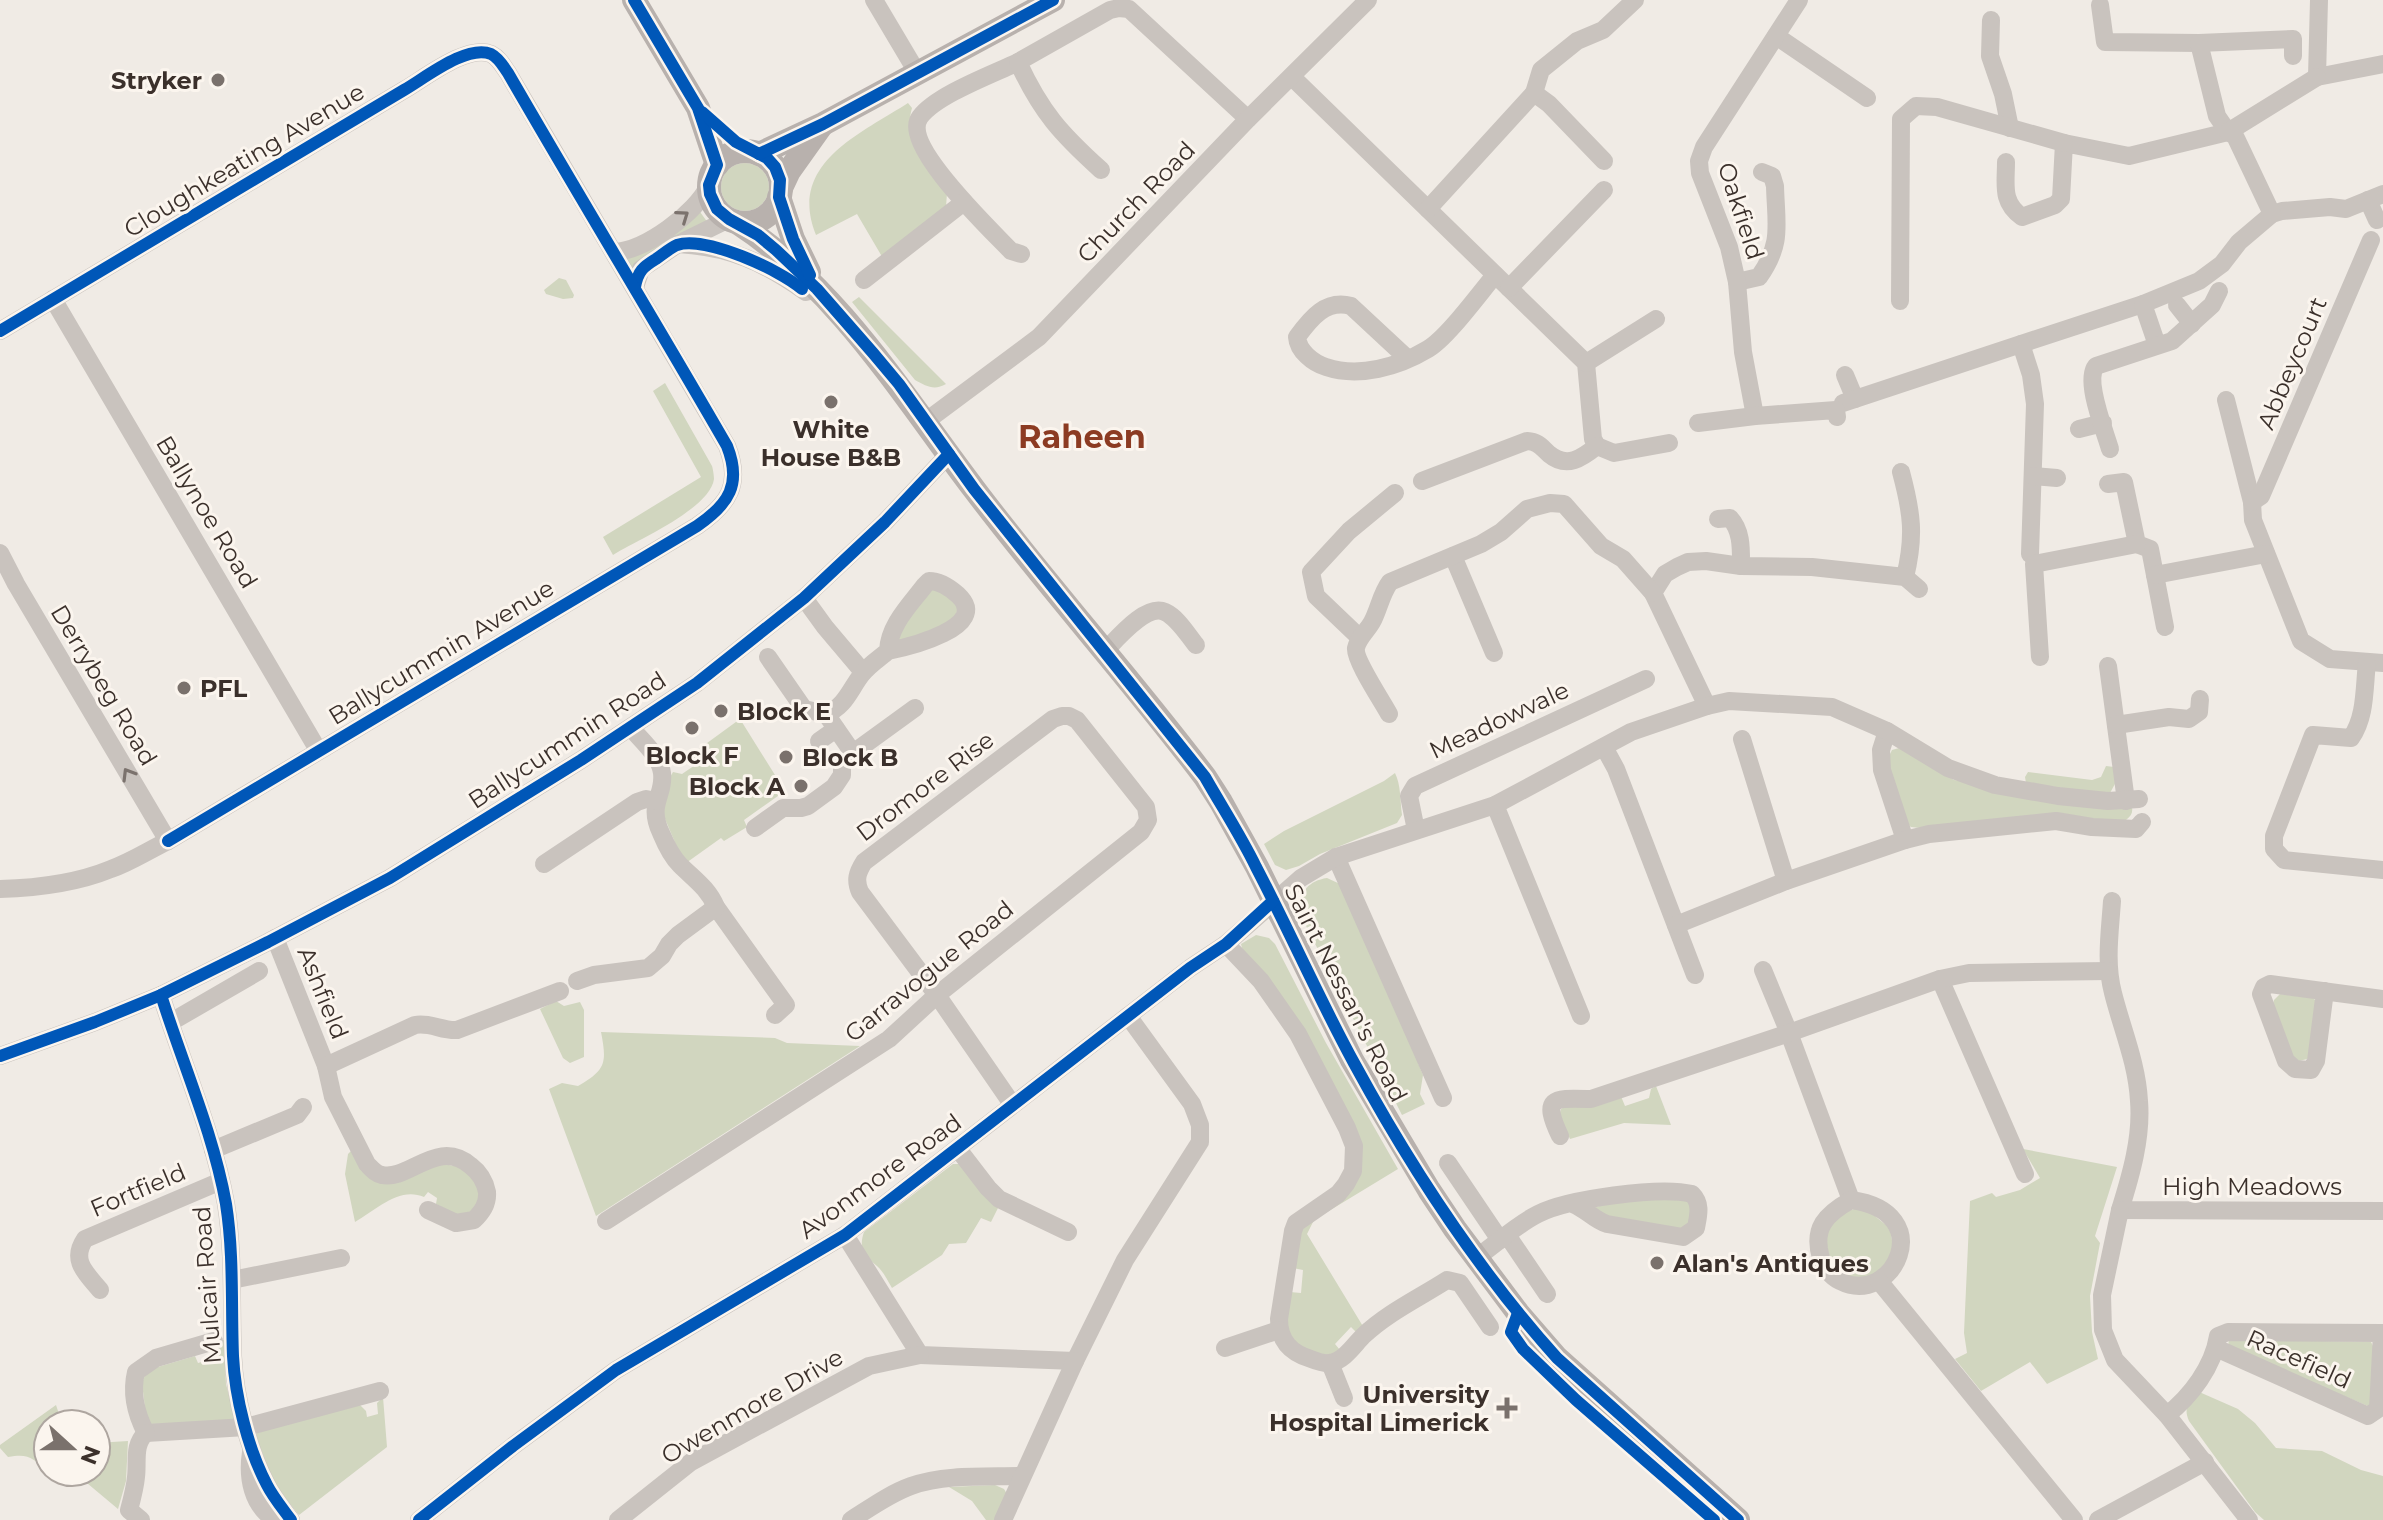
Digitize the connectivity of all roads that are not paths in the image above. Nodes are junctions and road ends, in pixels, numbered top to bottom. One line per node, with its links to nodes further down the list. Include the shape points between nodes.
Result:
1 (634, 0): 20 (main road)
2 (874, 0): 15 (street)
3 (1053, 0): 15 (main road)
4 (1368, 0): 16 (street, Church Road)
5 (1635, 0): 18 (street, via 1603,30 1577,41 1541,70)
6 (1799, 0): 10 (street, Oakfield)
7 (2319, 0): 17 (street)
8 (2100, 5): 11 (street, via 2105,42)
9 (1991, 20): 23 (street, via 1990,56)
10 (1776, 36): 19 (street); 46 (street, Oakfield, via 1699,161)
11 (2199, 43): 12 (street, via 2293,39); 24 (street, via 2217,116)
12 (2293, 56)
13 (1018, 62): 21 (street, via 1110,10 1129,9); 29 (street, via 1059,131); 35 (street, via 931,105 918,119 930,158)
14 (2383, 64): 17 (street)
15 (918, 74): 22 (main road)
16 (1292, 77): 21 (street, Church Road); 36 (street)
17 (2317, 77): 24 (street)
18 (1534, 93): 27 (street); 36 (street)
19 (1867, 98)
20 (698, 108): 26 (main road, via 723,133); 31 (main road)
21 (1248, 119): 66 (street, Church Road, via 1039,337)
22 (823, 124): 26 (main road); 33 (main road)
23 (2010, 128): 25 (street); 51 (street, via 1937,107 1916,106 1901,119)
24 (2228, 132): 25 (street, via 2129,156); 37 (street, via 2235,136)
25 (2064, 143): 28 (street, via 2061,199 2022,217 2007,202)
26 (755, 153): 31 (main road, via 734,152); 33 (main road, via 775,167)
27 (1604, 161)
28 (2006, 162)
29 (1101, 170)
30 (1762, 172): 46 (street, via 1772,176 1775,186 1777,245 1759,277)
31 (713, 175): 39 (main road, via 713,204); 42 (street, one-way to 31, via 649,240 694,208)
32 (1604, 190): 45 (street)
33 (780, 193): 39 (main road, via 760,220); 48 (main road, via 793,239)
34 (2376, 197): 37 (street, via 2346,209); 38 (street)
35 (964, 202): 43 (street, via 1011,251); 44 (street)
36 (1428, 209): 45 (street)
37 (2272, 214): 52 (street, via 2199,281)
38 (2377, 220)
39 (734, 221): 41 (street); 48 (main road, via 776,250)
40 (2371, 240): 80 (street, Abbeycourt, via 2261,496)
41 (678, 244): 47 (street, via 641,269); 54 (street, via 732,252 782,275)
42 (614, 252): 47 (street); 50 (street, Cloughkeating Avenue, via 508,73 481,51 468,53)
43 (1021, 254)
44 (864, 280)
45 (1502, 282): 60 (street, via 1430,348); 61 (street)
46 (1737, 282): 65 (street, Oakfield)
47 (635, 287): 115 (street, Ballycummin Avenue, via 727,446 734,471 730,493 716,513 697,526)
48 (817, 289): 54 (main road, Saint Nessan's Road)
49 (2219, 291): 56 (street)
50 (53, 299): 57 (street, Cloughkeating Avenue); 115 (street, Ballynoe Road)
51 (1900, 301)
52 (2143, 304): 58 (street); 59 (street)
53 (2177, 305): 56 (street)
54 (839, 314): 66 (main road, Saint Nessan's Road)
55 (1656, 319): 61 (street)
56 (2192, 324): 59 (street, via 2172,341)
57 (0, 331)
58 (2021, 344): 64 (street); 75 (street, via 2035,404)
59 (2157, 345): 68 (street, via 2092,371)
60 (1408, 359): 60 (street, via 1367,372 1341,372 1300,350 1297,337 1325,307 1344,304)
61 (1586, 363): 71 (street)
62 (1845, 375): 64 (street)
63 (2226, 400): 80 (street, Abbeycourt)
64 (1845, 406): 65 (street)
65 (1755, 416): 67 (street)
66 (925, 422): 73 (main road, Saint Nessan's Road)
67 (1698, 423)
68 (2103, 423): 69 (street); 72 (street)
69 (2079, 429)
70 (1669, 443): 71 (street, via 1614,453)
71 (1597, 446): 77 (street, via 1567,462 1558,461 1538,442 1527,441)
72 (2110, 449)
73 (949, 454): 91 (street, Ballycummin Road); 96 (main road, Saint Nessan's Road)
74 (1901, 472): 87 (street, via 1911,509 1912,583 1812,567)
75 (2033, 476): 76 (street); 84 (street)
76 (2057, 478)
77 (1422, 481)
78 (2108, 484): 82 (street, via 2124,482)
79 (1395, 493): 93 (street, via 1311,572 1316,596)
80 (2252, 502): 85 (street, Abbeycourt)
81 (1718, 519): 87 (street, via 1730,518 1737,526)
82 (2137, 544): 88 (street, via 2150,549); 99 (street, via 2034,564)
83 (0, 553): 89 (street, Derrybeg Road)
84 (2030, 554)
85 (2266, 554): 88 (street); 100 (street, Abbeycourt, via 2301,641 2330,659)
86 (1453, 556): 90 (street, via 1501,532 1527,509 1564,504); 93 (street, via 1390,582); 97 (street)
87 (1741, 566): 90 (street, via 1688,562 1665,574)
88 (2155, 575): 92 (street)
89 (8, 590): 124 (street, Derrybeg Road, one-way to 89)
90 (1653, 593): 105 (street)
91 (804, 598): 102 (street); 110 (street, Ballycummin Road)
92 (2165, 627)
93 (1360, 638): 107 (street, via 1358,663)
94 (1196, 645): 96 (street, via 1174,618 1154,610)
95 (888, 651): 102 (street)
96 (1104, 652): 130 (main road, Saint Nessan's Road, via 1205,777)
97 (1494, 653)
98 (768, 657): 108 (street, via 804,709)
99 (2040, 657)
100 (2375, 663): 127 (street, via 2361,721 2351,738 2313,735 2274,836 2274,849 2284,860)
101 (2108, 666): 109 (street)
102 (863, 672): 108 (street)
103 (1646, 679): 122 (street, Meadowvale, via 1415,786 1409,796)
104 (2200, 699): 109 (street, via 2199,712 2189,719)
105 (1707, 706): 111 (street, via 1729,701 1832,707); 114 (street)
106 (915, 708): 116 (street)
107 (1389, 714)
108 (831, 722): 113 (street); 116 (street)
109 (2116, 725): 111 (street, via 2132,800 2046,795 1995,785 1948,768)
110 (631, 728): 117 (street, via 658,760 662,772); 134 (street, Ballycummin Road, via 390,878)
111 (1887, 731): 123 (street, via 1882,770)
112 (1742, 739): 128 (street)
113 (819, 741)
114 (1604, 747): 118 (street); 133 (street)
115 (318, 750): 124 (street, Ballycummin Avenue)
116 (853, 753): 121 (street, via 834,787 808,806 783,808)
117 (656, 801): 126 (street, via 637,802); 132 (street, via 655,821 672,855 707,890)
118 (1495, 805): 122 (street); 149 (street)
119 (1148, 820): 145 (street, Garravogue Road, via 1141,832); 145 (street, Dromore Rise, via 1146,807 1084,728 1062,716 864,862 856,883 860,892)
120 (2142, 822): 123 (street, via 2136,829 2056,821)
121 (755, 828)
122 (1416, 830): 125 (street)
123 (1905, 840): 128 (street)
124 (168, 841): 129 (street, Ballycummin Avenue, via 101,873)
125 (1336, 857): 130 (street); 154 (street)
126 (544, 864)
127 (2383, 870)
128 (1786, 881): 133 (street)
129 (0, 889)
130 (1273, 901): 135 (street, Avonmore Road); 173 (main road, Saint Nessan's Road, via 1375,1101)
131 (2112, 901): 138 (street, High Meadows)
132 (716, 907): 141 (street, via 678,935 648,968); 147 (street, via 786,1005)
133 (1676, 925): 139 (street)
134 (275, 938): 144 (street, Ballycummin Road); 153 (street, Ashfield)
135 (1226, 944): 148 (street, Avonmore Road); 179 (street, via 1261,981 1298,1034 1354,1146 1353,1171 1338,1194 1296,1223)
136 (1763, 970): 151 (street)
137 (259, 971): 150 (street)
138 (2109, 971): 140 (street, via 1969,973); 166 (street, High Meadows, via 2140,1103 2131,1174)
139 (1695, 975)
140 (1940, 979): 151 (street); 161 (street)
141 (577, 981)
142 (560, 991): 153 (street, Ashfield, via 457,1030 415,1025)
143 (2325, 991): 143 (street, via 2316,1061 2311,1070 2295,1069 2286,1061 2261,994 2270,984); 146 (street)
144 (161, 995): 150 (street, Mulcair Road); 152 (street)
145 (937, 995): 155 (street, Dromore Rise); 168 (street, Garravogue Road, via 889,1039)
146 (2383, 999)
147 (775, 1015)
148 (1128, 1016): 155 (street, Avonmore Road); 185 (street, via 1192,1104 1200,1142 1125,1260)
149 (1581, 1016)
150 (171, 1022): 159 (street, Mulcair Road)
151 (1789, 1033): 157 (street, via 1591,1099 1566,1098 1552,1104 1550,1115); 163 (street)
152 (0, 1056)
153 (326, 1066): 165 (street, Ashfield, via 333,1097 375,1173 394,1175 427,1160 452,1157 465,1161 484,1182 486,1204 474,1220 456,1223)
154 (1443, 1098)
155 (1012, 1104): 158 (street, Avonmore Road)
156 (303, 1107): 159 (street, Fortfield, via 297,1115)
157 (1560, 1136)
158 (958, 1149): 169 (street, via 999,1199); 170 (street, Avonmore Road)
159 (213, 1150): 162 (street, Mulcair Road)
160 (1448, 1163): 171 (street)
161 (2025, 1174)
162 (221, 1181): 174 (street, Mulcair Road); 176 (street, Fortfield, via 85,1239 79,1265)
163 (1851, 1200): 175 (street, via 1886,1211 1899,1229 1901,1250); 175 (street, via 1821,1225 1817,1244 1824,1267 1839,1281 1859,1286)
164 (1573, 1204): 164 (street, via 1673,1191 1692,1194 1699,1212 1696,1228 1683,1237 1607,1224); 171 (street, via 1546,1210)
165 (428, 1210)
166 (2120, 1210): 167 (street, High Meadows); 189 (street, High Meadows, via 2102,1295 2103,1330 2115,1360)
167 (2383, 1211)
168 (606, 1221)
169 (1068, 1232)
170 (845, 1235): 184 (street); 198 (street, Avonmore Road, via 616,1370)
171 (1504, 1238): 173 (street); 177 (street)
172 (341, 1258): 174 (street)
173 (1476, 1258): 202 (main road, Saint Nessan's Road, via 1557,1358)
174 (232, 1280): 190 (street, Mulcair Road, via 235,1381)
175 (1879, 1281): 203 (street)
176 (100, 1290)
177 (1547, 1294)
178 (1490, 1327): 186 (street, via 1460,1283 1447,1280 1380,1322)
179 (1279, 1330): 182 (street); 186 (street, via 1288,1348)
180 (2382, 1333): 183 (street, Racefield, via 2228,1332 2218,1336); 183 (street, Racefield, via 2378,1409 2368,1416)
181 (214, 1341): 191 (street, via 156,1358 136,1372 136,1411)
182 (1225, 1348)
183 (2216, 1348): 189 (street, Racefield, via 2189,1396)
184 (920, 1355): 185 (street, Owenmore Drive); 199 (street, Owenmore Drive, via 869,1366 691,1462)
185 (1075, 1361): 194 (street)
186 (1330, 1363): 187 (street)
187 (1344, 1398)
188 (373, 1399): 190 (street)
189 (2167, 1415): 193 (street)
190 (246, 1427): 191 (street); 192 (street, Mulcair Road)
191 (146, 1433): 195 (street, via 137,1448)
192 (251, 1450): 196 (street, via 251,1488); 197 (street, Mulcair Road)
193 (2205, 1462): 204 (street); 205 (street)
194 (1022, 1476): 200 (street, via 944,1479 912,1486); 201 (street)
195 (130, 1517)
196 (275, 1520)
197 (291, 1520)
198 (419, 1520)
199 (619, 1520)
200 (851, 1520)
201 (1003, 1520)
202 (1738, 1520)
203 (2074, 1520)
204 (2098, 1520)
205 (2249, 1520)

